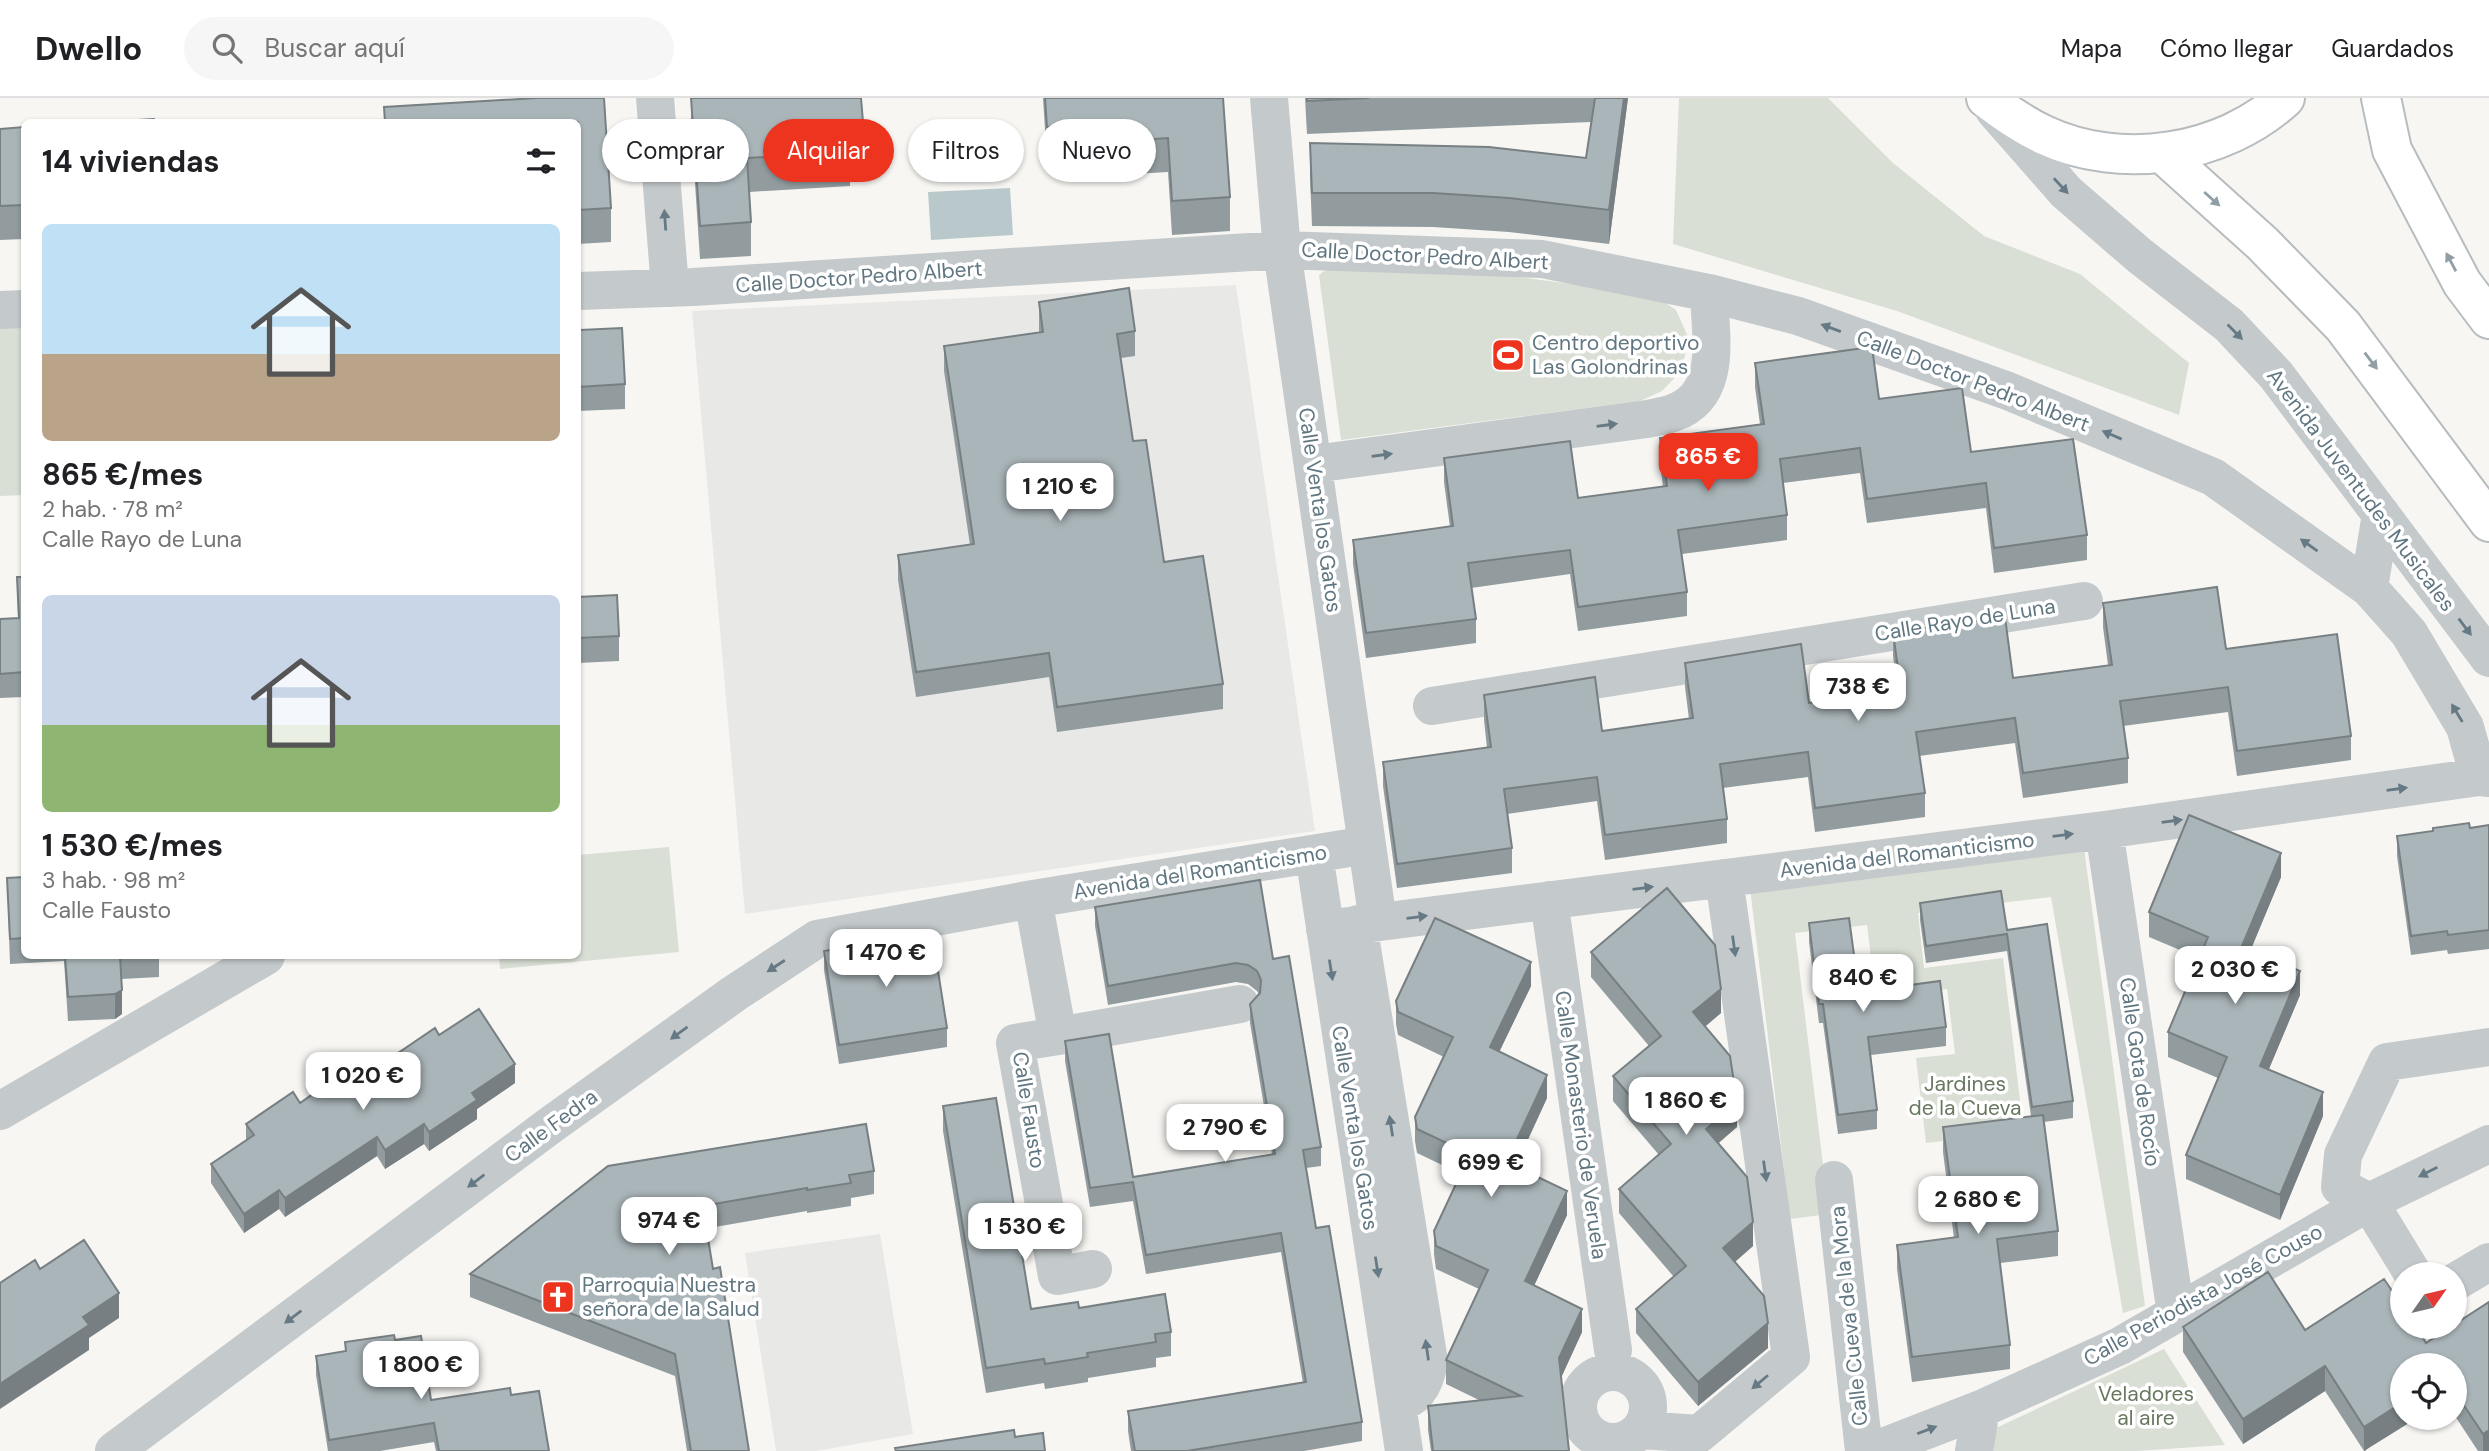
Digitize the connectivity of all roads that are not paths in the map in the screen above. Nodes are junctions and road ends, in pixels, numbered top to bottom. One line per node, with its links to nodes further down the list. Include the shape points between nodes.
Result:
1 (655, 98): 8 (street, one-way to 1)
2 (1269, 98): 7 (street, Calle Venta los Gatos)
3 (1984, 98): 6 (main road, via 2046,136 2084,148 2122,154); 15 (street, Avenida Juventudes Musicales, one-way to 15, via 2066,192 2229,325 2301,405)
4 (2286, 98): 6 (main road, via 2240,130 2202,145)
5 (2381, 98): 13 (main road, one-way to 5, via 2458,276 2392,150)
6 (2162, 153): 16 (main road, one-way to 16, via 2262,243 2343,326)
7 (1282, 250): 8 (street, Calle Doctor Pedro Albert); 10 (street, Calle Doctor Pedro Albert, via 1542,259); 14 (street, Calle Venta los Gatos)
8 (670, 288): 9 (street, Calle Doctor Pedro Albert)
9 (581, 291)
10 (1709, 293): 14 (street, one-way to 10, via 1675,412 1702,392 1709,378); 17 (street, Calle Doctor Pedro Albert, one-way to 10, via 2213,477 2008,391 1798,316)
11 (21, 309): 12 (street)
12 (0, 310)
13 (2489, 319)
14 (1314, 464): 23 (street, Calle Venta los Gatos)
15 (2381, 514): 17 (street); 19 (street, Avenida Juventudes Musicales, one-way to 19)
16 (2489, 522)
17 (2369, 588): 21 (street, Calle Doctor Pedro Albert, one-way to 17, via 2465,727 2409,633)
18 (2084, 601): 20 (street, Calle Rayo de Luna)
19 (2489, 658)
20 (1432, 706)
21 (2484, 778): 22 (street, Avenida del Romanticismo, one-way to 21)
22 (2104, 830): 25 (street, Avenida del Romanticismo, one-way to 22); 41 (street, Calle Gota de Rocío)
23 (1367, 845): 24 (street, Avenida del Romanticismo); 28 (street, Calle Venta los Gatos)
24 (1314, 854): 26 (street, Avenida del Romanticismo); 28 (street, Calle Venta los Gatos)
25 (1724, 878): 27 (street, Avenida del Romanticismo, one-way to 25); 44 (street, one-way to 44, via 1791,1357 1699,1434)
26 (1033, 899): 31 (street, Calle Fausto); 46 (street, Calle Fedra, one-way to 46, via 817,939 552,1124)
27 (1549, 900): 28 (street, Avenida del Romanticismo, one-way to 27); 42 (street, Calle Monasterio de Veruela)
28 (1354, 925): 47 (street, Calle Venta los Gatos)
29 (261, 959): 33 (street)
30 (1240, 1003): 31 (street)
31 (1058, 1036): 39 (street, Calle Fausto, via 1015,1043 1057,1276)
32 (2489, 1047): 36 (street, via 2387,1062 2343,1155 2340,1186)
33 (0, 1111)
34 (2489, 1144): 36 (street, Calle Periodista José Couso, one-way to 36)
35 (1834, 1180): 48 (street, Calle Cueva de la Mora)
36 (2369, 1202): 37 (street); 41 (street, Calle Periodista José Couso)
37 (2406, 1262)
38 (2489, 1262): 40 (street)
39 (1093, 1269)
40 (2468, 1274)
41 (2176, 1314): 43 (street, Calle Periodista José Couso, via 2120,1346)
42 (1613, 1350)
43 (1981, 1409): 49 (street, Calle Periodista José Couso, one-way to 43); 50 (street)
44 (1641, 1430): 45 (street, via 1620,1442); 45 (street, via 1648,1410 1643,1389 1627,1375 1605,1374 1594,1378 1580,1397 1581,1421)
45 (1597, 1445)
46 (114, 1451)
47 (1405, 1451)
48 (1864, 1451)
49 (1873, 1451)
50 (1974, 1451)

